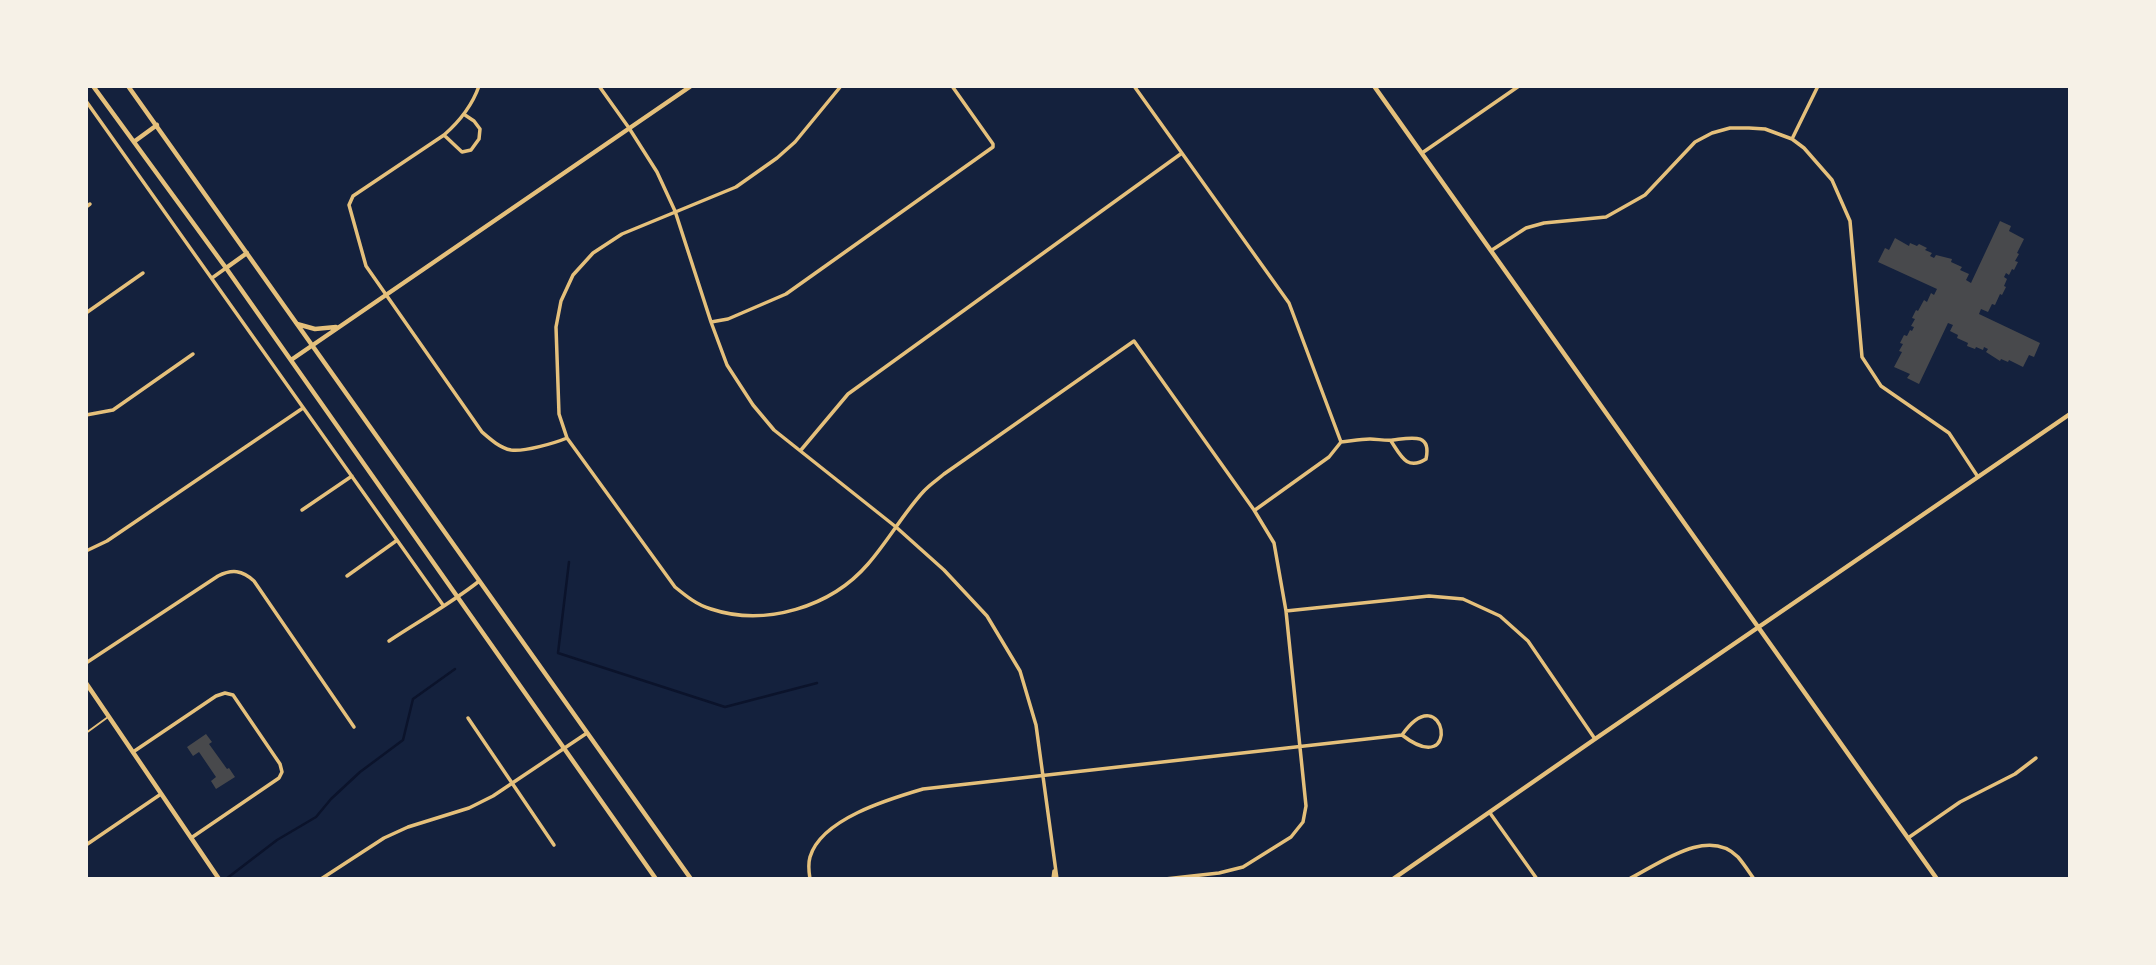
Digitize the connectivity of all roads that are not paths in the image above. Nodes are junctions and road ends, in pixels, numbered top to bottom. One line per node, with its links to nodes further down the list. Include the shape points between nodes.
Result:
1 (93, 86): 18 (street)
2 (479, 86): 13 (street)
3 (599, 86): 15 (street)
4 (691, 86): 15 (street)
5 (841, 86): 21 (street, via 777,158 736,187)
6 (952, 86): 29 (street, via 993,147 786,294)
7 (1134, 86): 19 (street)
8 (1374, 86): 20 (street)
9 (1519, 86): 20 (street)
10 (1818, 86): 17 (street)
11 (129, 87): 14 (street)
12 (86, 101): 26 (street)
13 (465, 115): 16 (street); 16 (street, via 480,129 471,150 462,152)
14 (157, 125): 18 (street); 23 (street)
15 (629, 128): 21 (street); 27 (street)
16 (444, 135): 27 (street, via 353,196 349,205 366,266)
17 (1792, 139): 22 (street, via 1765,129 1730,128 1712,133 1695,142 1645,195 1606,217 1526,228); 43 (street, via 1832,180 1850,221 1862,357 1881,386 1949,433)
18 (135, 141): 24 (street)
19 (1182, 153): 40 (street, via 1289,303); 41 (street, via 848,394)
20 (1422, 153): 22 (street)
21 (675, 211): 29 (street); 38 (street, via 622,234 593,253 573,275 556,327 559,414)
22 (1492, 250): 54 (street)
23 (247, 253): 24 (street); 30 (street)
24 (226, 268): 26 (street); 34 (street)
25 (143, 273): 28 (street)
26 (212, 278): 35 (street)
27 (386, 295): 31 (street); 38 (street, via 482,432 494,442 512,450)
28 (86, 313)
29 (711, 322): 41 (street, via 727,365 753,405 774,430)
30 (297, 324): 31 (street, via 316,329); 32 (street)
31 (341, 326): 32 (street)
32 (313, 345): 34 (street); 50 (street)
33 (193, 354): 37 (street, via 113,410)
34 (291, 360): 51 (street)
35 (303, 408): 42 (street); 48 (street)
36 (2070, 414): 43 (street)
37 (86, 415)
38 (567, 438): 46 (street, via 675,587 710,609 757,616 827,598 867,565)
39 (1391, 441): 39 (street, via 1412,465 1426,459 1425,442 1418,437); 40 (street)
40 (1341, 442): 45 (street, via 1329,457)
41 (801, 450): 46 (street)
42 (352, 476): 44 (street); 47 (street)
43 (1978, 477): 54 (street)
44 (302, 510)
45 (1254, 510): 46 (street, via 1134,341 944,474); 53 (street, via 1274,543)
46 (896, 527): 69 (street, via 987,617 1020,671 1036,725)
47 (397, 540): 49 (street); 52 (street)
48 (86, 551)
49 (347, 576)
50 (478, 582): 51 (street); 62 (street)
51 (457, 598): 52 (street); 66 (street)
52 (443, 605): 55 (street)
53 (1286, 611): 64 (street, via 1429,596 1464,599 1500,616 1528,640); 65 (street)
54 (1759, 627): 64 (street); 74 (street)
55 (389, 641)
56 (86, 663): 60 (street, via 218,576 239,572 254,581)
57 (86, 683): 58 (street)
58 (109, 717): 61 (lane); 67 (street)
59 (468, 719): 70 (street)
60 (354, 727)
61 (86, 733)
62 (587, 733): 66 (street); 80 (street)
63 (1402, 735): 63 (street, via 1430,747 1441,738 1442,729 1432,717 1422,717); 65 (street)
64 (1595, 739): 72 (street)
65 (1300, 745): 69 (street); 83 (street, via 1306,806 1303,822 1291,837 1243,867)
66 (564, 750): 70 (street); 79 (street)
67 (133, 752): 71 (street); 73 (street, via 225,693 233,695 280,764 279,778)
68 (2036, 758): 74 (street)
69 (1043, 774): 81 (street, via 923,789 882,802 838,824 820,839 809,859); 82 (street)
70 (513, 783): 76 (street); 78 (street, via 469,808 384,838)
71 (161, 794): 73 (street); 75 (street)
72 (1490, 813): 84 (street); 85 (street)
73 (191, 838): 77 (street)
74 (1908, 838): 88 (street)
75 (86, 845)
76 (554, 845)
77 (219, 879)
78 (321, 879)
79 (656, 879)
80 (691, 879)
81 (810, 879)
82 (1055, 879)
83 (1166, 879)
84 (1393, 879)
85 (1537, 879)
86 (1629, 879): 87 (street, via 1689,848 1711,843 1736,855)
87 (1754, 879)
88 (1937, 879)

